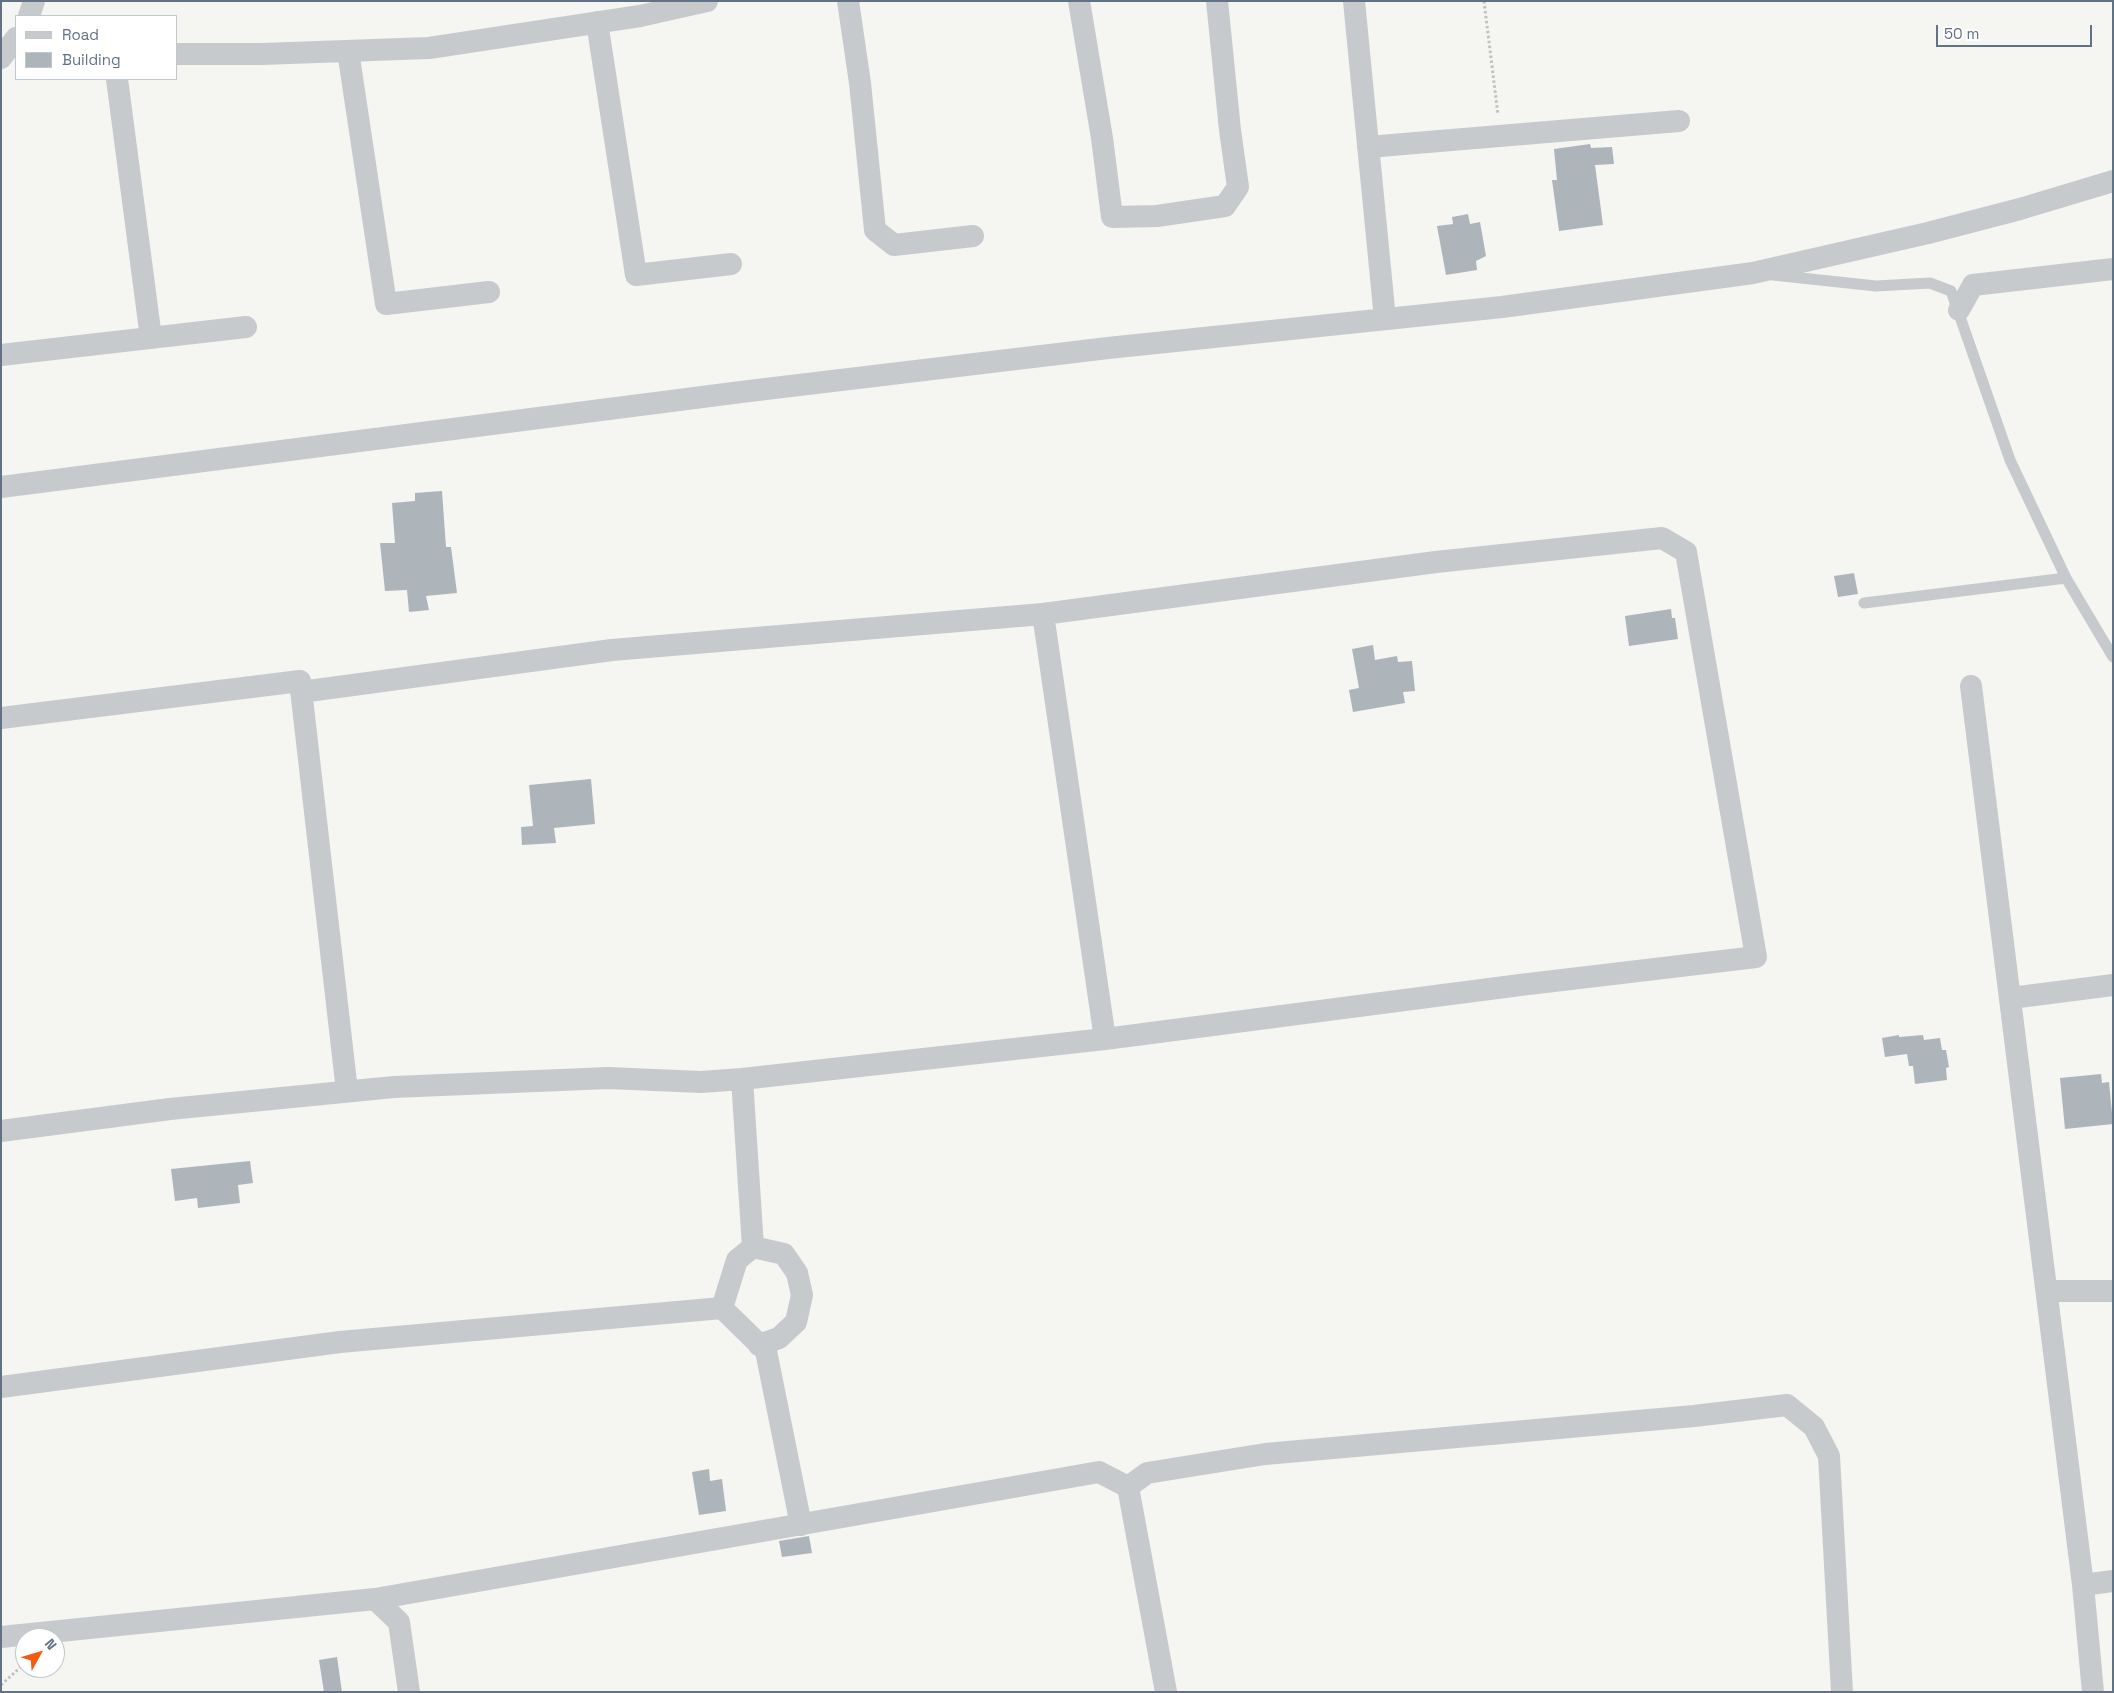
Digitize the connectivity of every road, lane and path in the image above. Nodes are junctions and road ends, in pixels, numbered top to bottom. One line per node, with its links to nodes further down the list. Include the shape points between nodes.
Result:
1 (34, 1): 8 (street)
2 (707, 1): 9 (street)
3 (848, 1): 19 (street, via 875,230 894,245)
4 (1079, 1): 5 (street, via 1112,218 1157,216 1225,206 1238,187)
5 (1217, 1)
6 (1354, 1): 17 (street)
7 (1484, 1): 16 (path)
8 (28, 15)
9 (597, 22): 11 (street, via 429,48); 20 (street, via 636,275)
10 (15, 39): 13 (street)
11 (348, 51): 12 (street); 23 (street, via 386,304)
12 (178, 54)
13 (1, 58)
14 (117, 80): 27 (street)
15 (1679, 121): 16 (street)
16 (1500, 136): 17 (street)
17 (1368, 147): 25 (street)
18 (2113, 180): 22 (street, via 1928,233)
19 (973, 236)
20 (731, 264)
21 (2113, 269): 24 (street, via 1973,285)
22 (1754, 272): 24 (lane, via 1876,286 1930,283 1951,291); 25 (street, via 1502,308)
23 (489, 292)
24 (1959, 310): 30 (lane, via 2010,460)
25 (1385, 320): 29 (street, via 769,388)
26 (246, 327): 27 (street)
27 (151, 338): 28 (street)
28 (1, 355)
29 (1, 487)
30 (2066, 578): 31 (lane); 33 (lane)
31 (1864, 603)
32 (1043, 614): 35 (street, via 612,650); 39 (street); 39 (street, via 1436,562 1662,538 1686,552 1756,958)
33 (2113, 657)
34 (1971, 686): 38 (street)
35 (301, 692): 36 (street, via 300,681); 41 (street)
36 (1, 718)
37 (2113, 984): 38 (street)
38 (2011, 998): 44 (street)
39 (1105, 1039): 40 (street)
40 (742, 1079): 41 (street, via 701,1082 608,1078); 43 (street)
41 (347, 1092): 42 (street, via 170,1109)
42 (1, 1131)
43 (753, 1247): 46 (street, via 737,1260); 47 (street, via 784,1254 797,1273 802,1295 796,1322 779,1338)
44 (2047, 1291): 45 (street); 52 (street)
45 (2113, 1291)
46 (722, 1308): 47 (street); 48 (street, via 340,1342)
47 (759, 1345): 50 (street, via 766,1351)
48 (1, 1387)
49 (1128, 1487): 50 (street, via 1099,1472); 58 (street); 59 (street, via 1147,1473 1265,1454 1787,1405 1814,1427 1829,1456)
50 (801, 1524): 53 (street)
51 (2113, 1581): 52 (street)
52 (2083, 1585): 60 (street)
53 (375, 1599): 54 (street); 57 (street, via 399,1622)
54 (1, 1637)
55 (15, 1672): 56 (path)
56 (1, 1685)
57 (408, 1692)
58 (1166, 1692)
59 (1842, 1692)
60 (2093, 1692)

